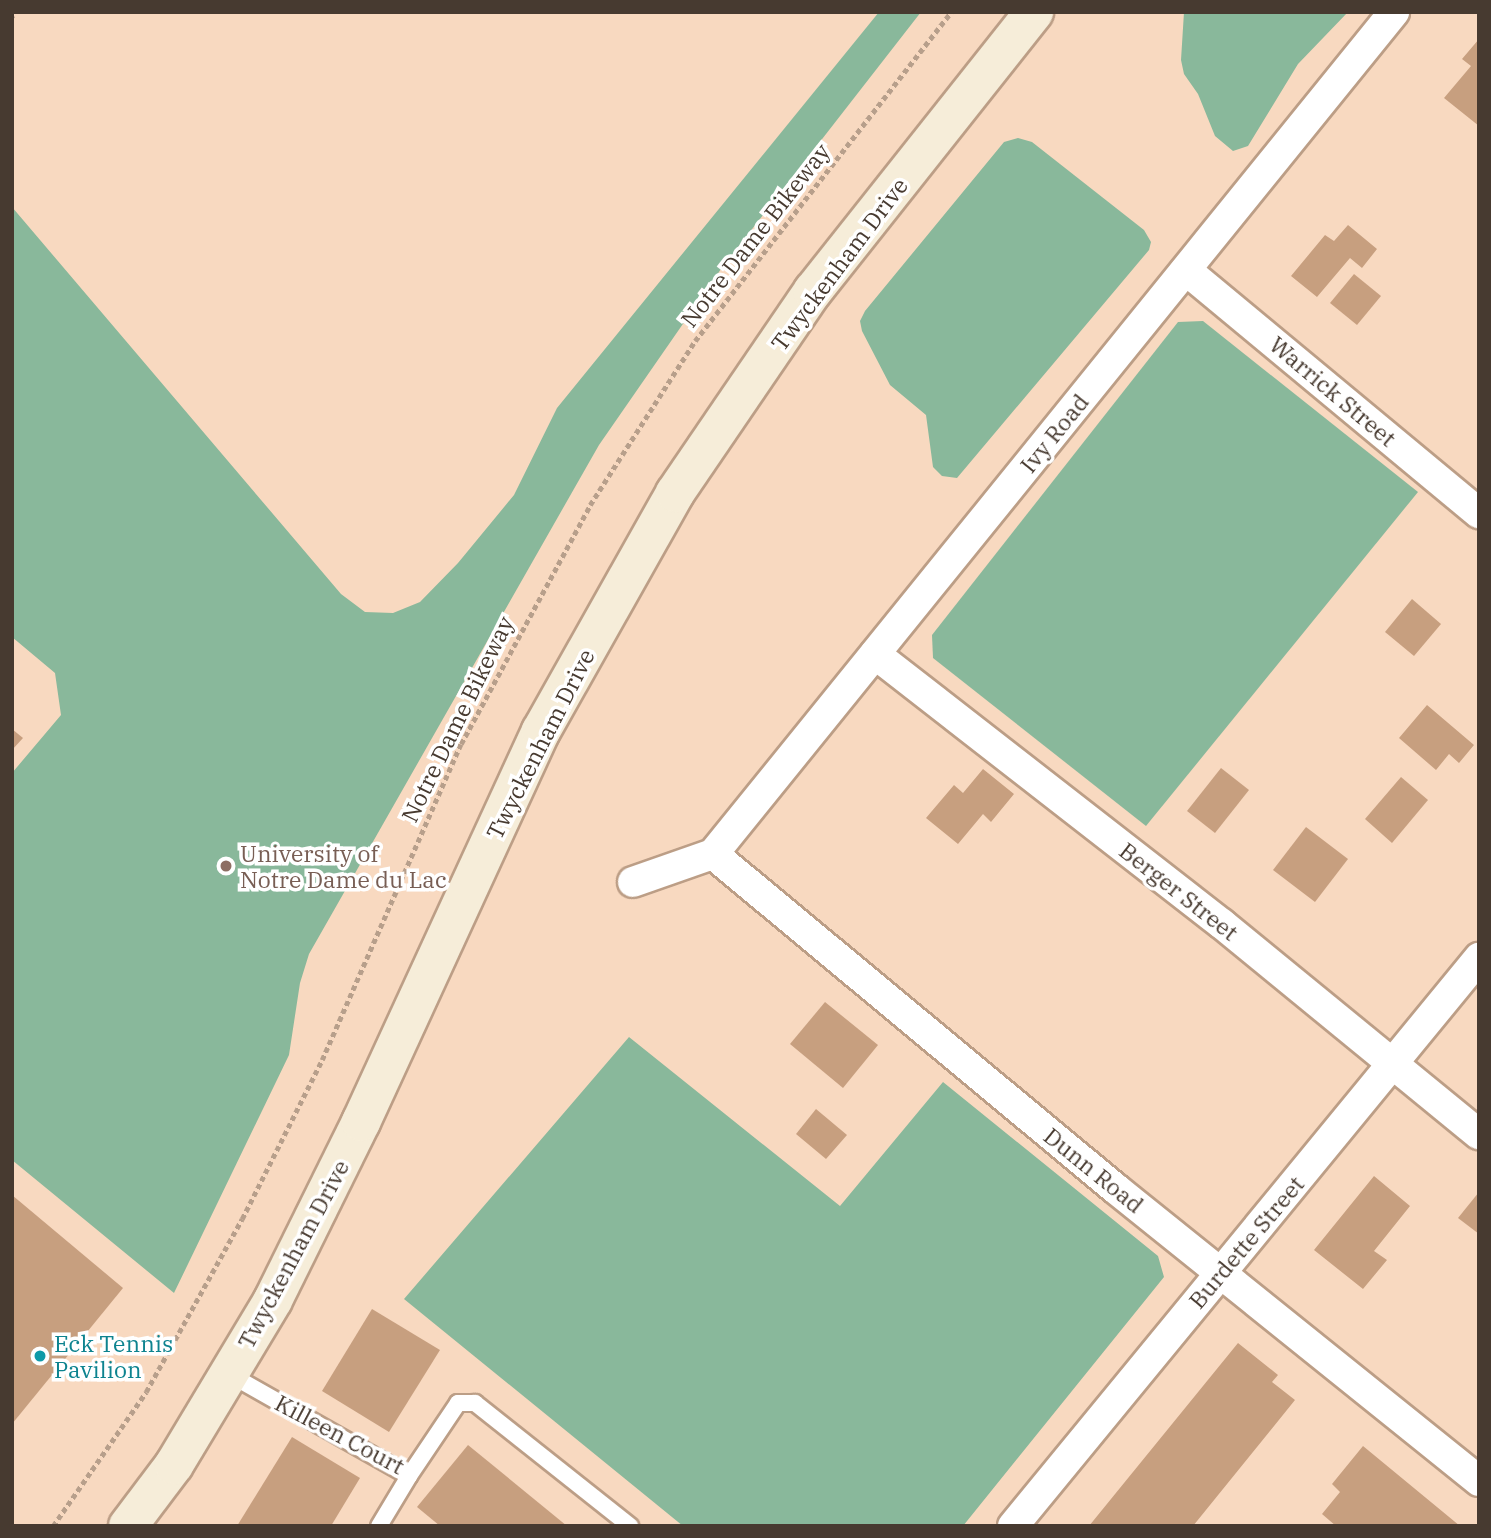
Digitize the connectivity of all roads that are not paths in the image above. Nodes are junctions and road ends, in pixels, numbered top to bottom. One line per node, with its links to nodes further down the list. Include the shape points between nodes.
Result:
1 (1034, 12): 12 (street, Twyckenham Drive, via 813,291 675,493 541,731 349,1146 273,1300)
2 (1394, 12): 3 (street, Ivy Road)
3 (1186, 270): 4 (street, Warrick Street); 5 (street, Ivy Road)
4 (1479, 513)
5 (875, 654): 6 (street, Ivy Road); 9 (street, Berger Street, via 1222,924)
6 (713, 854): 7 (street); 11 (street, Dunn Road)
7 (633, 882)
8 (1479, 958): 9 (street, Burdette Street)
9 (1394, 1065): 10 (street, Berger Street); 11 (street, Burdette Street)
10 (1479, 1134)
11 (1220, 1272): 14 (street, Dunn Road); 18 (street, Burdette Street)
12 (229, 1374): 13 (lane, Killeen Court); 15 (street, Twyckenham Drive, via 174,1465)
13 (409, 1476): 16 (lane); 17 (lane, Killeen Court, via 458,1403 475,1403)
14 (1479, 1481)
15 (128, 1526)
16 (379, 1526)
17 (630, 1526)
18 (1013, 1526)

